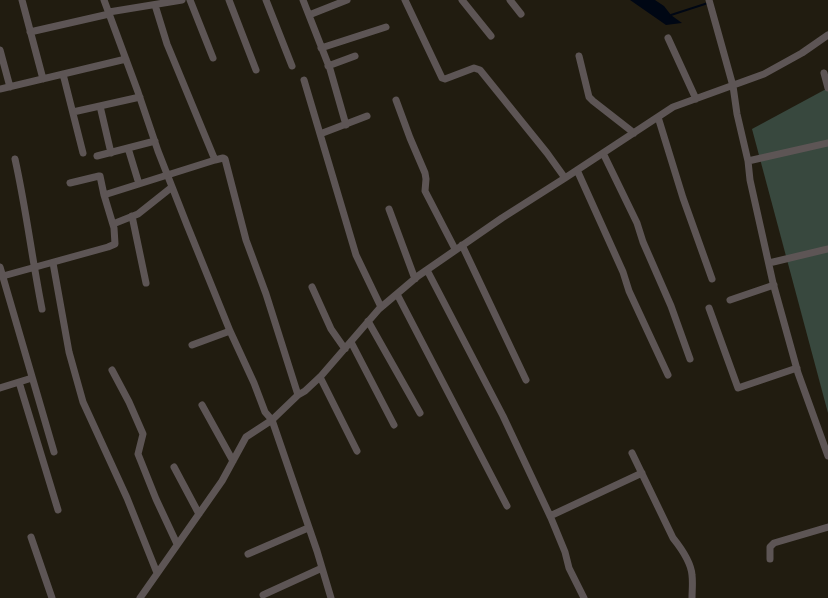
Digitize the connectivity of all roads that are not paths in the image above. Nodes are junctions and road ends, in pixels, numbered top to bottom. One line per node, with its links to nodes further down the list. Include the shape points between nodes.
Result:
1 (22, 0): 18 (street)
2 (104, 0): 14 (street)
3 (182, 0): 13 (street)
4 (190, 0): 26 (street)
5 (229, 0): 30 (street)
6 (266, 0): 28 (street)
7 (303, 0): 16 (street)
8 (346, 0): 16 (street)
9 (405, 0): 61 (street, via 442,78 474,68 480,70)
10 (462, 0): 20 (street)
11 (510, 0): 15 (street)
12 (709, 0): 35 (street)
13 (155, 5): 14 (street); 57 (street, via 167,44)
14 (109, 13): 18 (street); 27 (street)
15 (521, 14)
16 (309, 15): 22 (street)
17 (386, 27): 22 (street)
18 (30, 32): 33 (street)
19 (828, 35): 35 (street, via 764,74)
20 (491, 36)
21 (668, 38): 40 (street)
22 (321, 48): 29 (street)
23 (0, 50): 36 (street)
24 (355, 56): 29 (street)
25 (579, 56): 47 (street, via 590,97)
26 (213, 58)
27 (126, 59): 32 (street); 39 (street)
28 (292, 66)
29 (328, 66): 46 (street)
30 (256, 70)
31 (824, 73): 37 (street)
32 (63, 74): 33 (street); 43 (street)
33 (43, 79): 36 (street)
34 (304, 80): 48 (street)
35 (732, 86): 40 (street); 58 (street)
36 (10, 87): 38 (street)
37 (828, 88)
38 (0, 89)
39 (140, 97): 42 (street); 49 (street)
40 (696, 99): 45 (street)
41 (396, 100): 69 (street, via 425,172 425,191)
42 (100, 106): 43 (street); 53 (street)
43 (73, 112): 52 (street)
44 (367, 116): 46 (street)
45 (658, 117): 47 (street); 78 (street)
46 (346, 125): 48 (street)
47 (634, 132): 54 (street)
48 (320, 134): 85 (street, via 356,255)
49 (155, 141): 51 (street); 60 (street)
50 (828, 143): 58 (street)
51 (128, 148): 53 (street); 63 (street)
52 (82, 153)
53 (111, 153): 55 (street)
54 (603, 154): 59 (street); 93 (street, via 637,223)
55 (97, 156)
56 (15, 159): 74 (street)
57 (215, 160): 60 (street); 102 (street, via 225,159 246,240)
58 (748, 162): 72 (street)
59 (577, 170): 61 (street); 96 (street)
60 (167, 175): 63 (street); 64 (street)
61 (566, 178): 69 (street)
62 (70, 183): 65 (street, via 100,176)
63 (139, 184): 65 (street)
64 (172, 187): 67 (street); 89 (street)
65 (104, 195): 68 (street)
66 (389, 209): 77 (street)
67 (132, 216): 68 (street); 79 (street)
68 (112, 224): 71 (street, via 115,244)
69 (458, 247): 75 (street); 99 (street)
70 (828, 249): 72 (street)
71 (53, 263): 74 (street); 125 (street, via 69,352 83,402 127,498)
72 (770, 263): 80 (street)
73 (0, 267): 76 (street)
74 (34, 268): 76 (street); 87 (street)
75 (427, 270): 77 (street); 117 (street, via 503,416)
76 (3, 276): 81 (street)
77 (415, 278): 83 (street)
78 (712, 279)
79 (146, 283)
80 (774, 285): 84 (street); 94 (street)
81 (3, 287): 98 (street)
82 (312, 287): 92 (street, via 331,329)
83 (397, 294): 85 (street); 114 (street)
84 (730, 300)
85 (381, 307): 88 (street)
86 (709, 308): 94 (street, via 738,388)
87 (42, 309)
88 (368, 322): 90 (street); 104 (street)
89 (230, 331): 91 (street); 105 (street, via 265,412)
90 (351, 342): 92 (street); 106 (street)
91 (192, 345)
92 (345, 349): 97 (street)
93 (690, 359)
94 (797, 368): 110 (street)
95 (112, 370): 121 (street, via 143,434 138,454)
96 (668, 375)
97 (320, 377): 102 (street); 107 (street)
98 (32, 378): 100 (street); 108 (street)
99 (526, 380)
100 (18, 382): 101 (street); 115 (street)
101 (0, 388)
102 (298, 396): 105 (street)
103 (202, 405): 111 (street)
104 (420, 412)
105 (272, 420): 111 (street, via 246,437); 119 (street)
106 (394, 425)
107 (357, 451)
108 (54, 452)
109 (632, 453): 113 (street)
110 (828, 456)
111 (233, 461): 116 (street)
112 (174, 467): 116 (street)
113 (642, 473): 117 (street); 131 (street, via 691,570)
114 (507, 506)
115 (58, 510)
116 (198, 514): 121 (street)
117 (550, 516): 130 (street, via 569,568)
118 (828, 527): 123 (street, via 774,543 770,547)
119 (308, 528): 122 (street); 124 (street)
120 (31, 537): 127 (street)
121 (177, 544): 125 (street)
122 (248, 554)
123 (770, 559)
124 (322, 568): 126 (street); 129 (street)
125 (157, 572): 128 (street)
126 (263, 595)
127 (52, 598)
128 (140, 598)
129 (331, 598)
130 (584, 598)
131 (692, 598)

